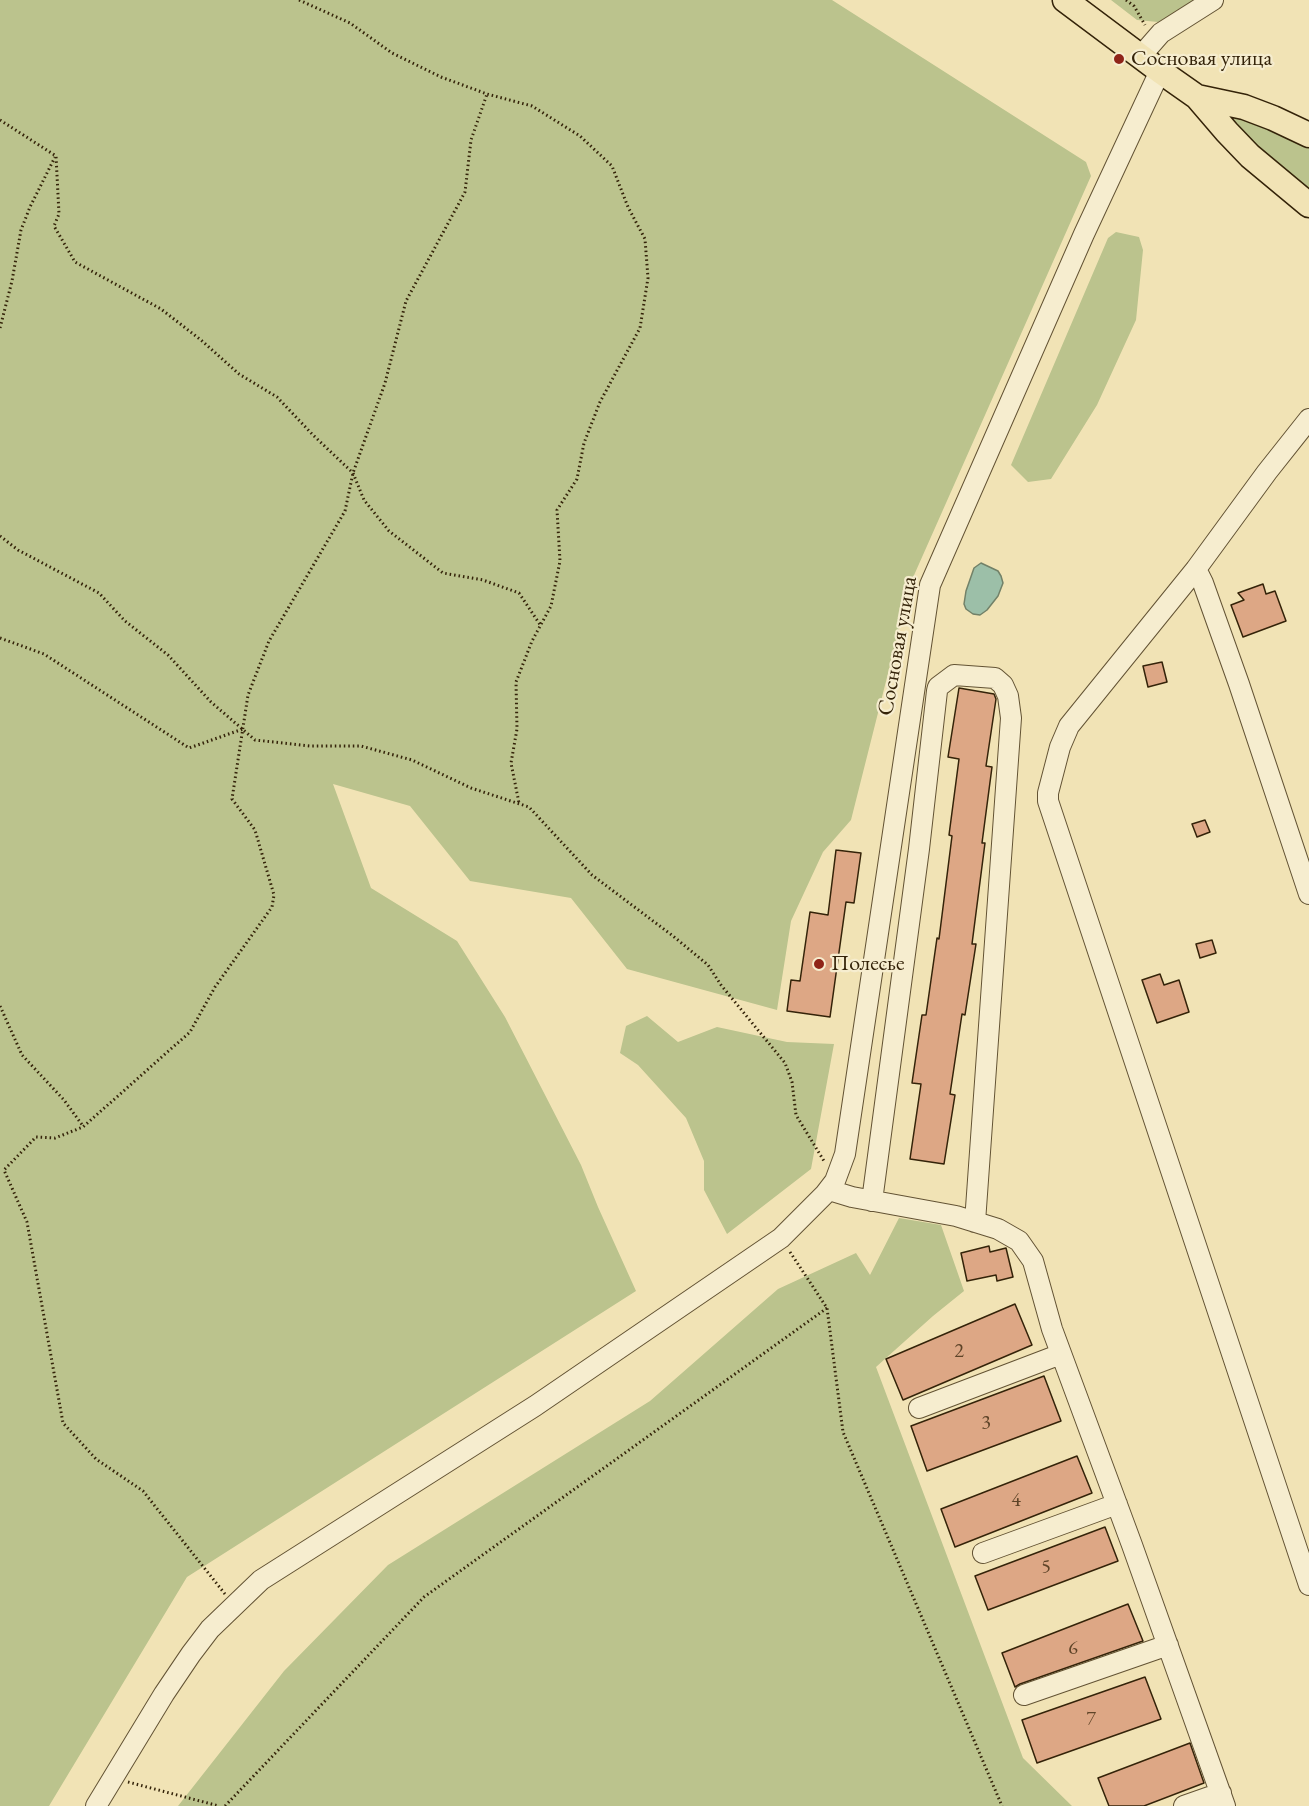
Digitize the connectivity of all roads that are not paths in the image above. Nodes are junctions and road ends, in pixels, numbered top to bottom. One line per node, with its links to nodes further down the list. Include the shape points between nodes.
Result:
1 (1065, 0): 3 (main road)
2 (1213, 0): 3 (street)
3 (1147, 48): 4 (main road)
4 (1160, 72): 5 (main road); 11 (street, Сосновая улица, via 1084,234 930,585 845,1154)
5 (1197, 97): 6 (main road, via 1244,107); 7 (main road, via 1250,156)
6 (1309, 135)
7 (1309, 205)
8 (1309, 419): 9 (street)
9 (1196, 569): 10 (street); 18 (street, via 1069,726 1060,747 1048,801)
10 (1309, 894)
11 (830, 1188): 12 (street); 22 (street, via 781,1238 535,1406 261,1580 210,1629 191,1654)
12 (872, 1201): 13 (street); 13 (street, via 937,691 954,675 995,678 1008,696 1011,718)
13 (975, 1222): 14 (street, via 1019,1241 1033,1261)
14 (1061, 1354): 15 (street); 16 (street)
15 (919, 1408)
16 (1117, 1504): 17 (street); 19 (street)
17 (983, 1553)
18 (1309, 1585)
19 (1168, 1645): 20 (street); 21 (street)
20 (1024, 1695)
21 (1223, 1799): 23 (street)
22 (96, 1806)
23 (1184, 1806)

